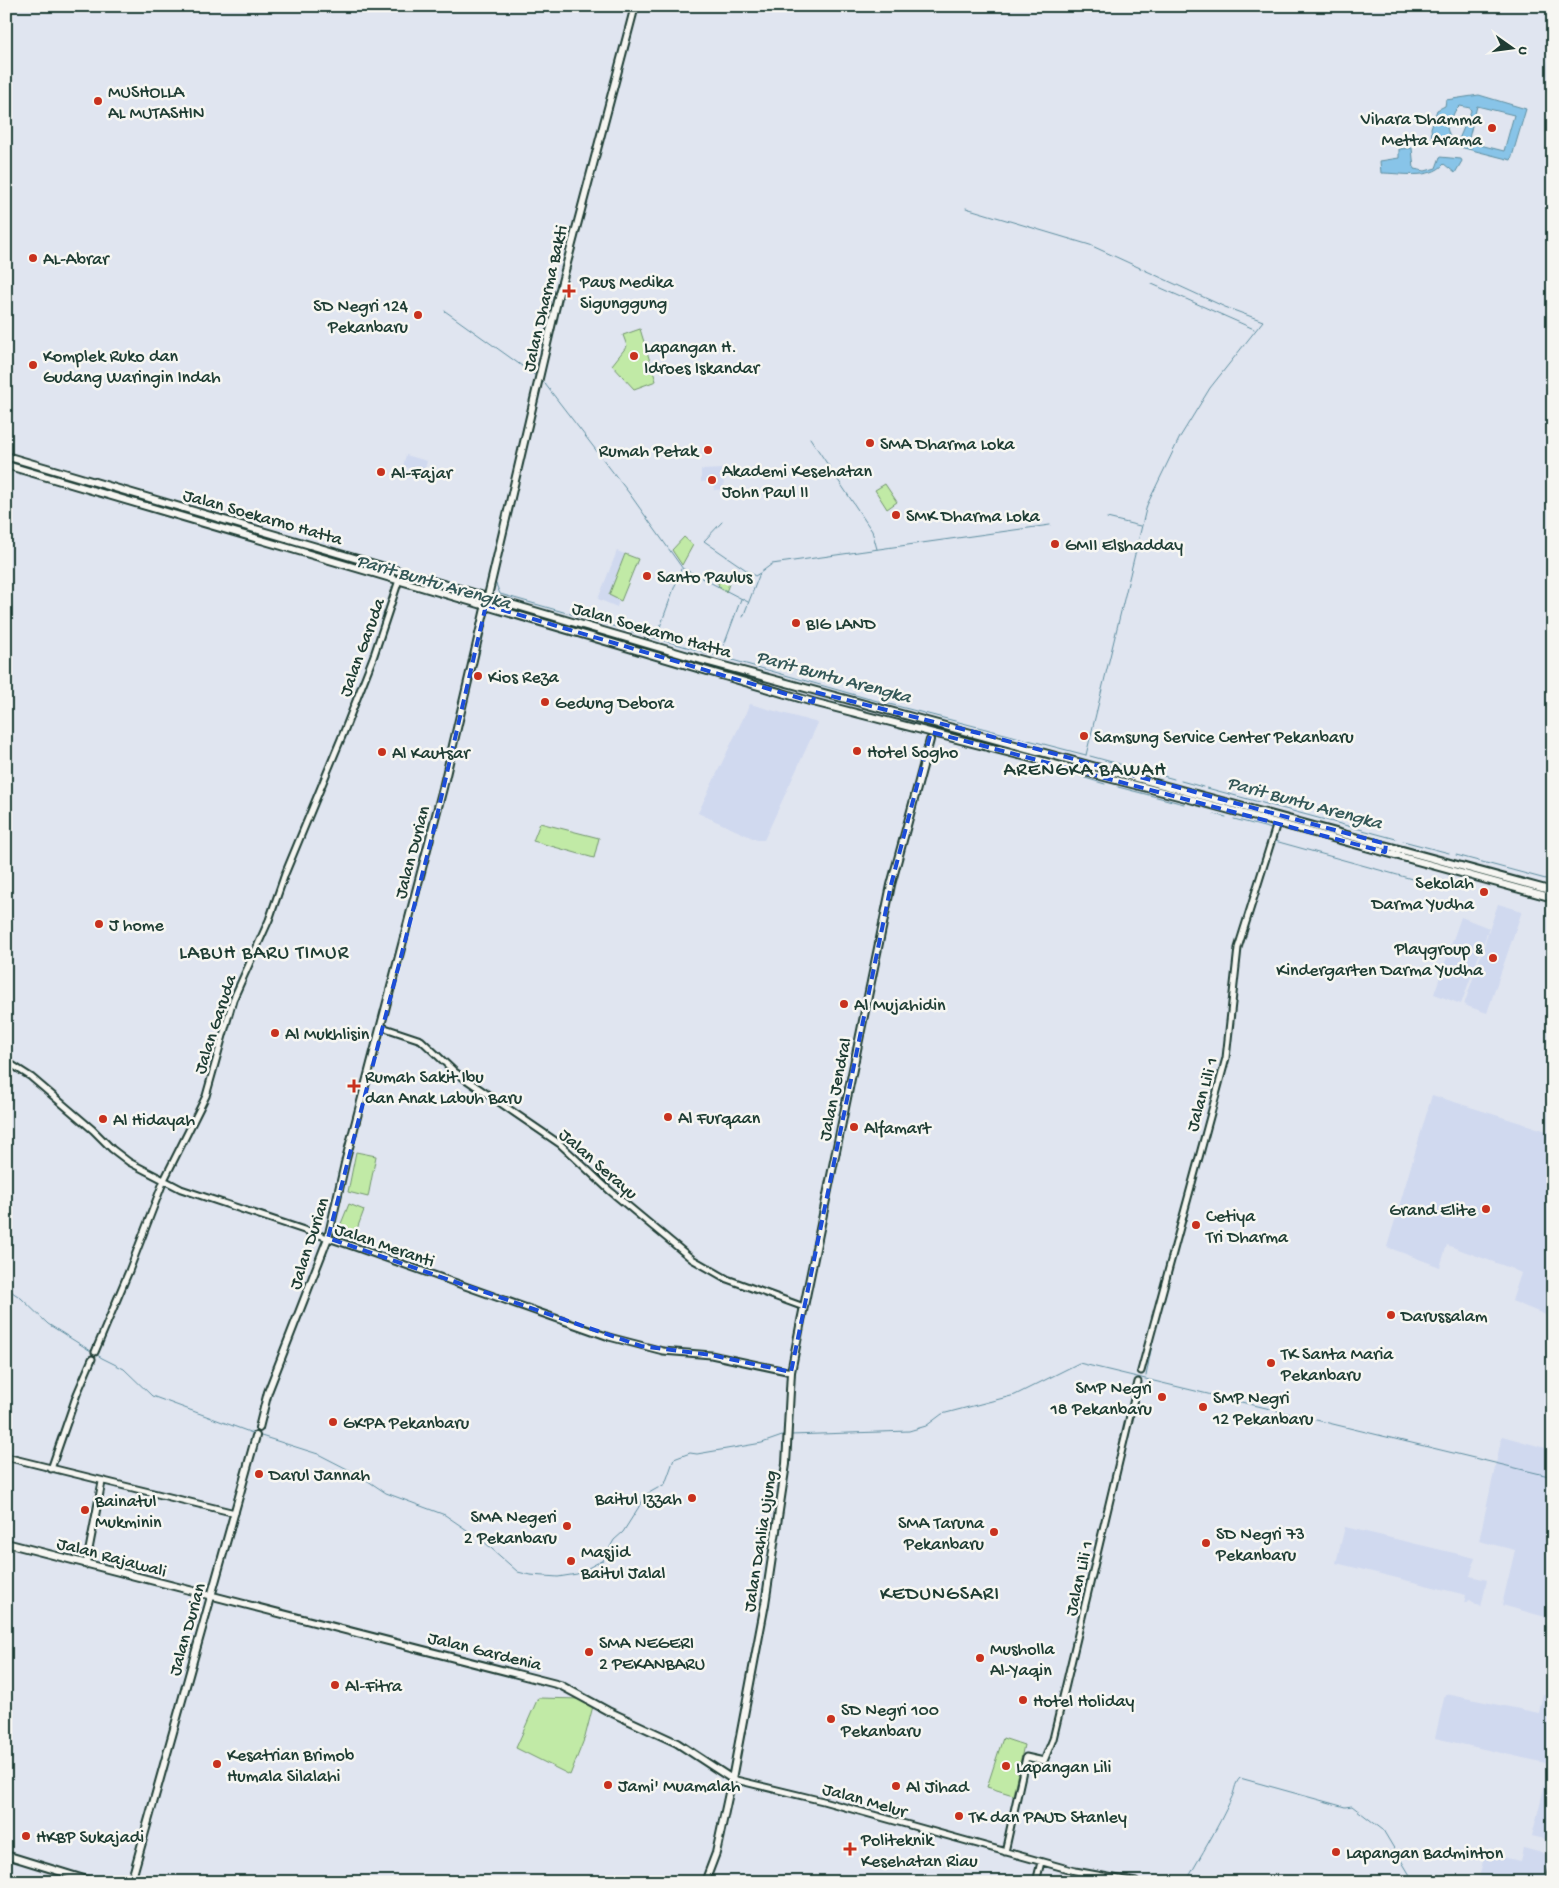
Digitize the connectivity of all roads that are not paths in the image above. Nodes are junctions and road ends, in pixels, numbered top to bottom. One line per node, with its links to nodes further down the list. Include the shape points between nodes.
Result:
1 (635, 6): 7 (main road, Jalan Dharma Bakti, via 558,297)
2 (6, 456): 4 (main road, Jalan Soekarno Hatta)
3 (6, 465): 5 (main road, Jalan Soekarno Hatta)
4 (58, 471): 5 (main road); 8 (main road, Jalan Soekarno Hatta)
5 (56, 480): 6 (main road, Jalan Soekarno Hatta)
6 (399, 581): 10 (main road, Jalan Soekarno Hatta); 21 (street, Jalan Garuda, via 374,655 234,1000 206,1096)
7 (492, 581): 8 (main road, Jalan Dharma Bakti); 9 (main road)
8 (488, 598): 9 (main road, Jalan Soekarno Hatta); 10 (main road, Jalan Dharma Bakti)
9 (496, 600): 11 (main road, Jalan Soekarno Hatta)
10 (485, 606): 12 (main road, Jalan Soekarno Hatta); 19 (main road, Jalan Durian, via 444,788)
11 (816, 692): 12 (main road); 15 (main road, Jalan Soekarno Hatta)
12 (813, 702): 13 (main road, Jalan Soekarno Hatta)
13 (931, 735): 14 (main road, Jalan Soekarno Hatta); 23 (main road, Jalan Jendral, via 891,885)
14 (1276, 827): 16 (main road, Jalan Soekarno Hatta); 26 (street, Jalan Lili 1, via 1238,948 1226,1058)
15 (1386, 844): 16 (main road); 17 (main road, Jalan Soekarno Hatta)
16 (1384, 852): 18 (main road, Jalan Soekarno Hatta)
17 (1553, 890)
18 (1553, 898)
19 (382, 1027): 22 (main road, Jalan Durian); 23 (street, Jalan Serayu, via 421,1040 455,1072 564,1146 608,1190 692,1259 727,1279)
20 (6, 1061): 21 (street, Jalan Meranti, via 31,1077 129,1162)
21 (164, 1180): 22 (street, Jalan Meranti, via 181,1189); 24 (street, Jalan Garuda)
22 (328, 1238): 27 (street, Jalan Meranti, via 565,1323 641,1346 710,1355); 29 (main road, Jalan Durian, via 268,1392)
23 (804, 1307): 27 (main road, Jalan Dahlia Ujung)
24 (95, 1352)
25 (92, 1359): 32 (street)
26 (1141, 1371)
27 (791, 1372): 38 (main road, Jalan Dahlia Ujung, via 786,1464 771,1568)
28 (1138, 1382): 39 (street, Jalan Lili 1, via 1053,1739 1044,1761 1026,1757)
29 (258, 1428): 30 (street, Jalan Durian)
30 (256, 1436): 34 (main road, Jalan Durian)
31 (6, 1457): 32 (street)
32 (51, 1469): 33 (street)
33 (102, 1482): 34 (street); 36 (street)
34 (235, 1513): 37 (main road, Jalan Durian)
35 (6, 1543): 36 (main road, Jalan Rajawali)
36 (86, 1565): 37 (main road, Jalan Rajawali)
37 (211, 1596): 38 (main road, Jalan Gardenia, via 560,1685 677,1743); 44 (main road, Jalan Durian)
38 (732, 1779): 39 (street, Jalan Melur, via 824,1800); 45 (main road, Jalan Dahlia Ujung, via 716,1853)
39 (1005, 1852): 41 (street, Jalan Melur)
40 (6, 1855): 43 (main road)
41 (1041, 1862): 46 (street); 47 (street, Jalan Melur)
42 (1553, 1869): 48 (main road)
43 (94, 1882)
44 (131, 1882)
45 (705, 1882)
46 (1036, 1882)
47 (1136, 1882)
48 (1550, 1882)

